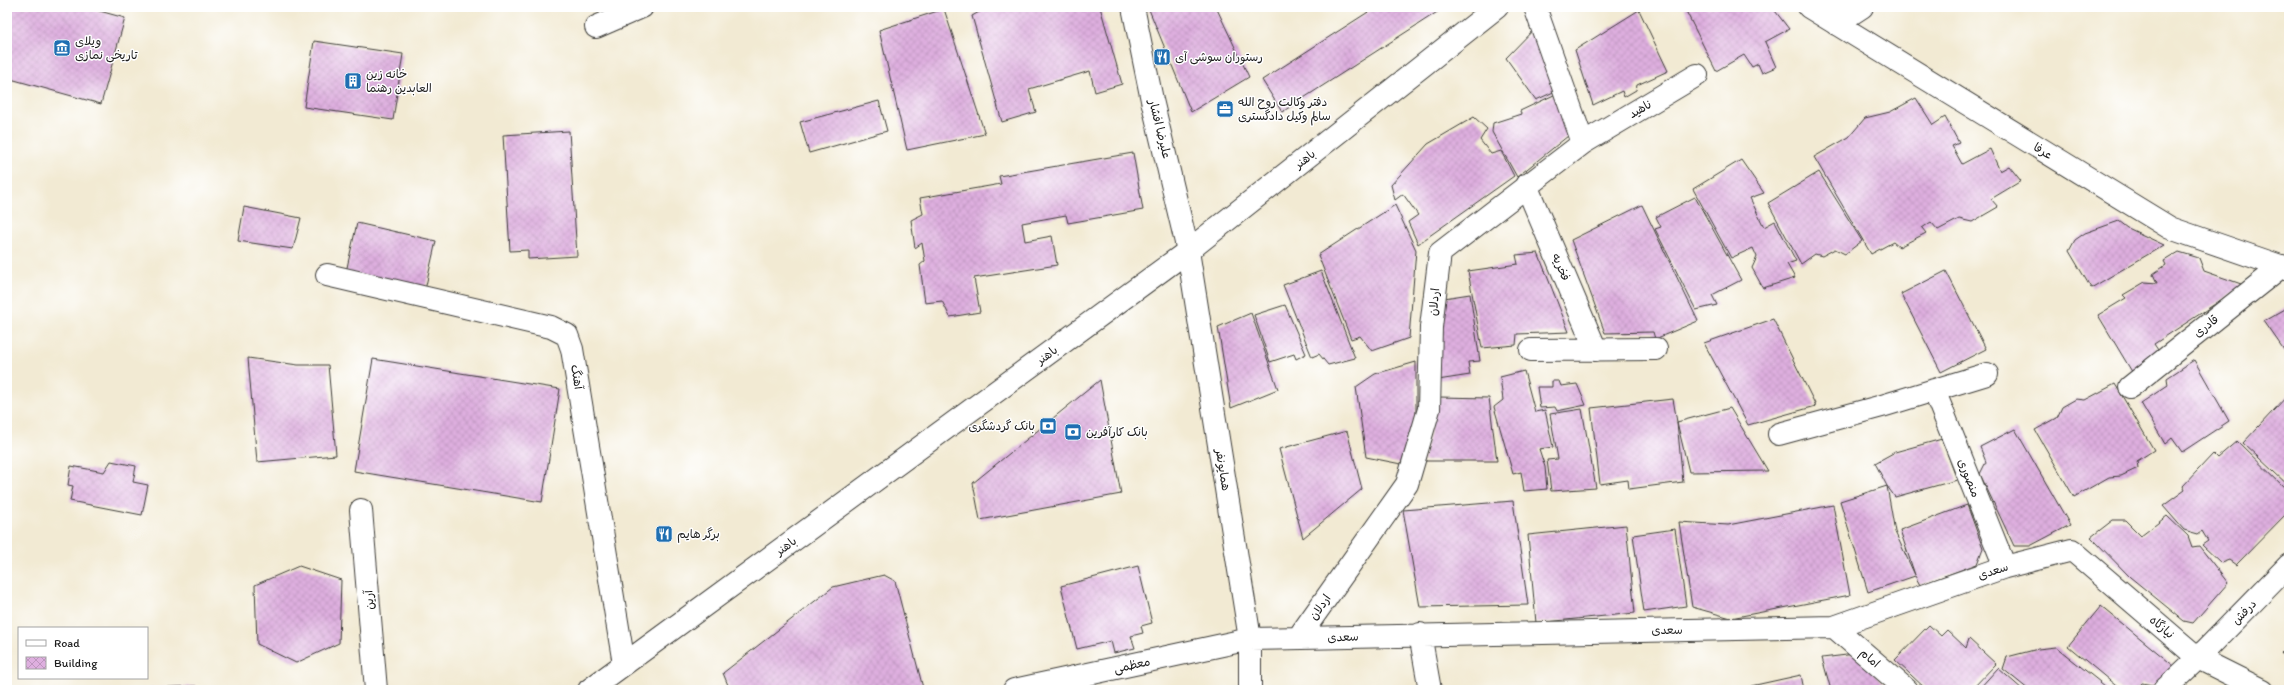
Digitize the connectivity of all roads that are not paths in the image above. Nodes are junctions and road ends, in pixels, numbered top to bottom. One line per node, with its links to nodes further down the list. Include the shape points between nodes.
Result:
1 (642, 7): 8 (street)
2 (1133, 7): 12 (street, علیرضا افشار)
3 (1497, 7): 12 (street, باهنر)
4 (1535, 7): 10 (street)
5 (1809, 7): 7 (street, عرفا)
6 (1862, 7): 7 (street)
7 (1836, 24): 13 (street, عرفا, via 2170,228)
8 (596, 27)
9 (1697, 75): 10 (street, ناهید)
10 (1583, 142): 11 (street, اردلان)
11 (1526, 185): 17 (street, فخریه); 28 (street, اردلان, via 1440,253 1431,327 1429,409 1407,484)
12 (1188, 251): 29 (street, همایونفر); 31 (street, باهنر)
13 (2286, 268): 19 (street, قادری)
14 (327, 275): 31 (street, آهنگ, via 551,327 566,335 572,349)
15 (1656, 349): 17 (street)
16 (1531, 350): 17 (street)
17 (1596, 350)
18 (1987, 374): 20 (street)
19 (2130, 387)
20 (1934, 390): 21 (street); 25 (street, منصوری)
21 (1780, 434)
22 (361, 510): 32 (street, آرین)
23 (2072, 550): 25 (street, سعدی); 30 (street, نیازگاه)
24 (2289, 565): 30 (street, درفش)
25 (2005, 567): 26 (street, سعدی)
26 (1834, 627): 27 (street, سعدی); 37 (street, امام)
27 (1420, 634): 28 (street, سعدی); 36 (street)
28 (1298, 638): 29 (street, سعدی)
29 (1250, 639): 34 (street, معظمی); 35 (street, همایونفر)
30 (2198, 658): 38 (street, درفش); 39 (street, نیازگاه)
31 (624, 664): 33 (street, باهنر)
32 (376, 690)
33 (589, 690)
34 (1014, 690)
35 (1250, 690)
36 (1430, 690)
37 (1907, 690)
38 (2164, 690)
39 (2262, 690)

